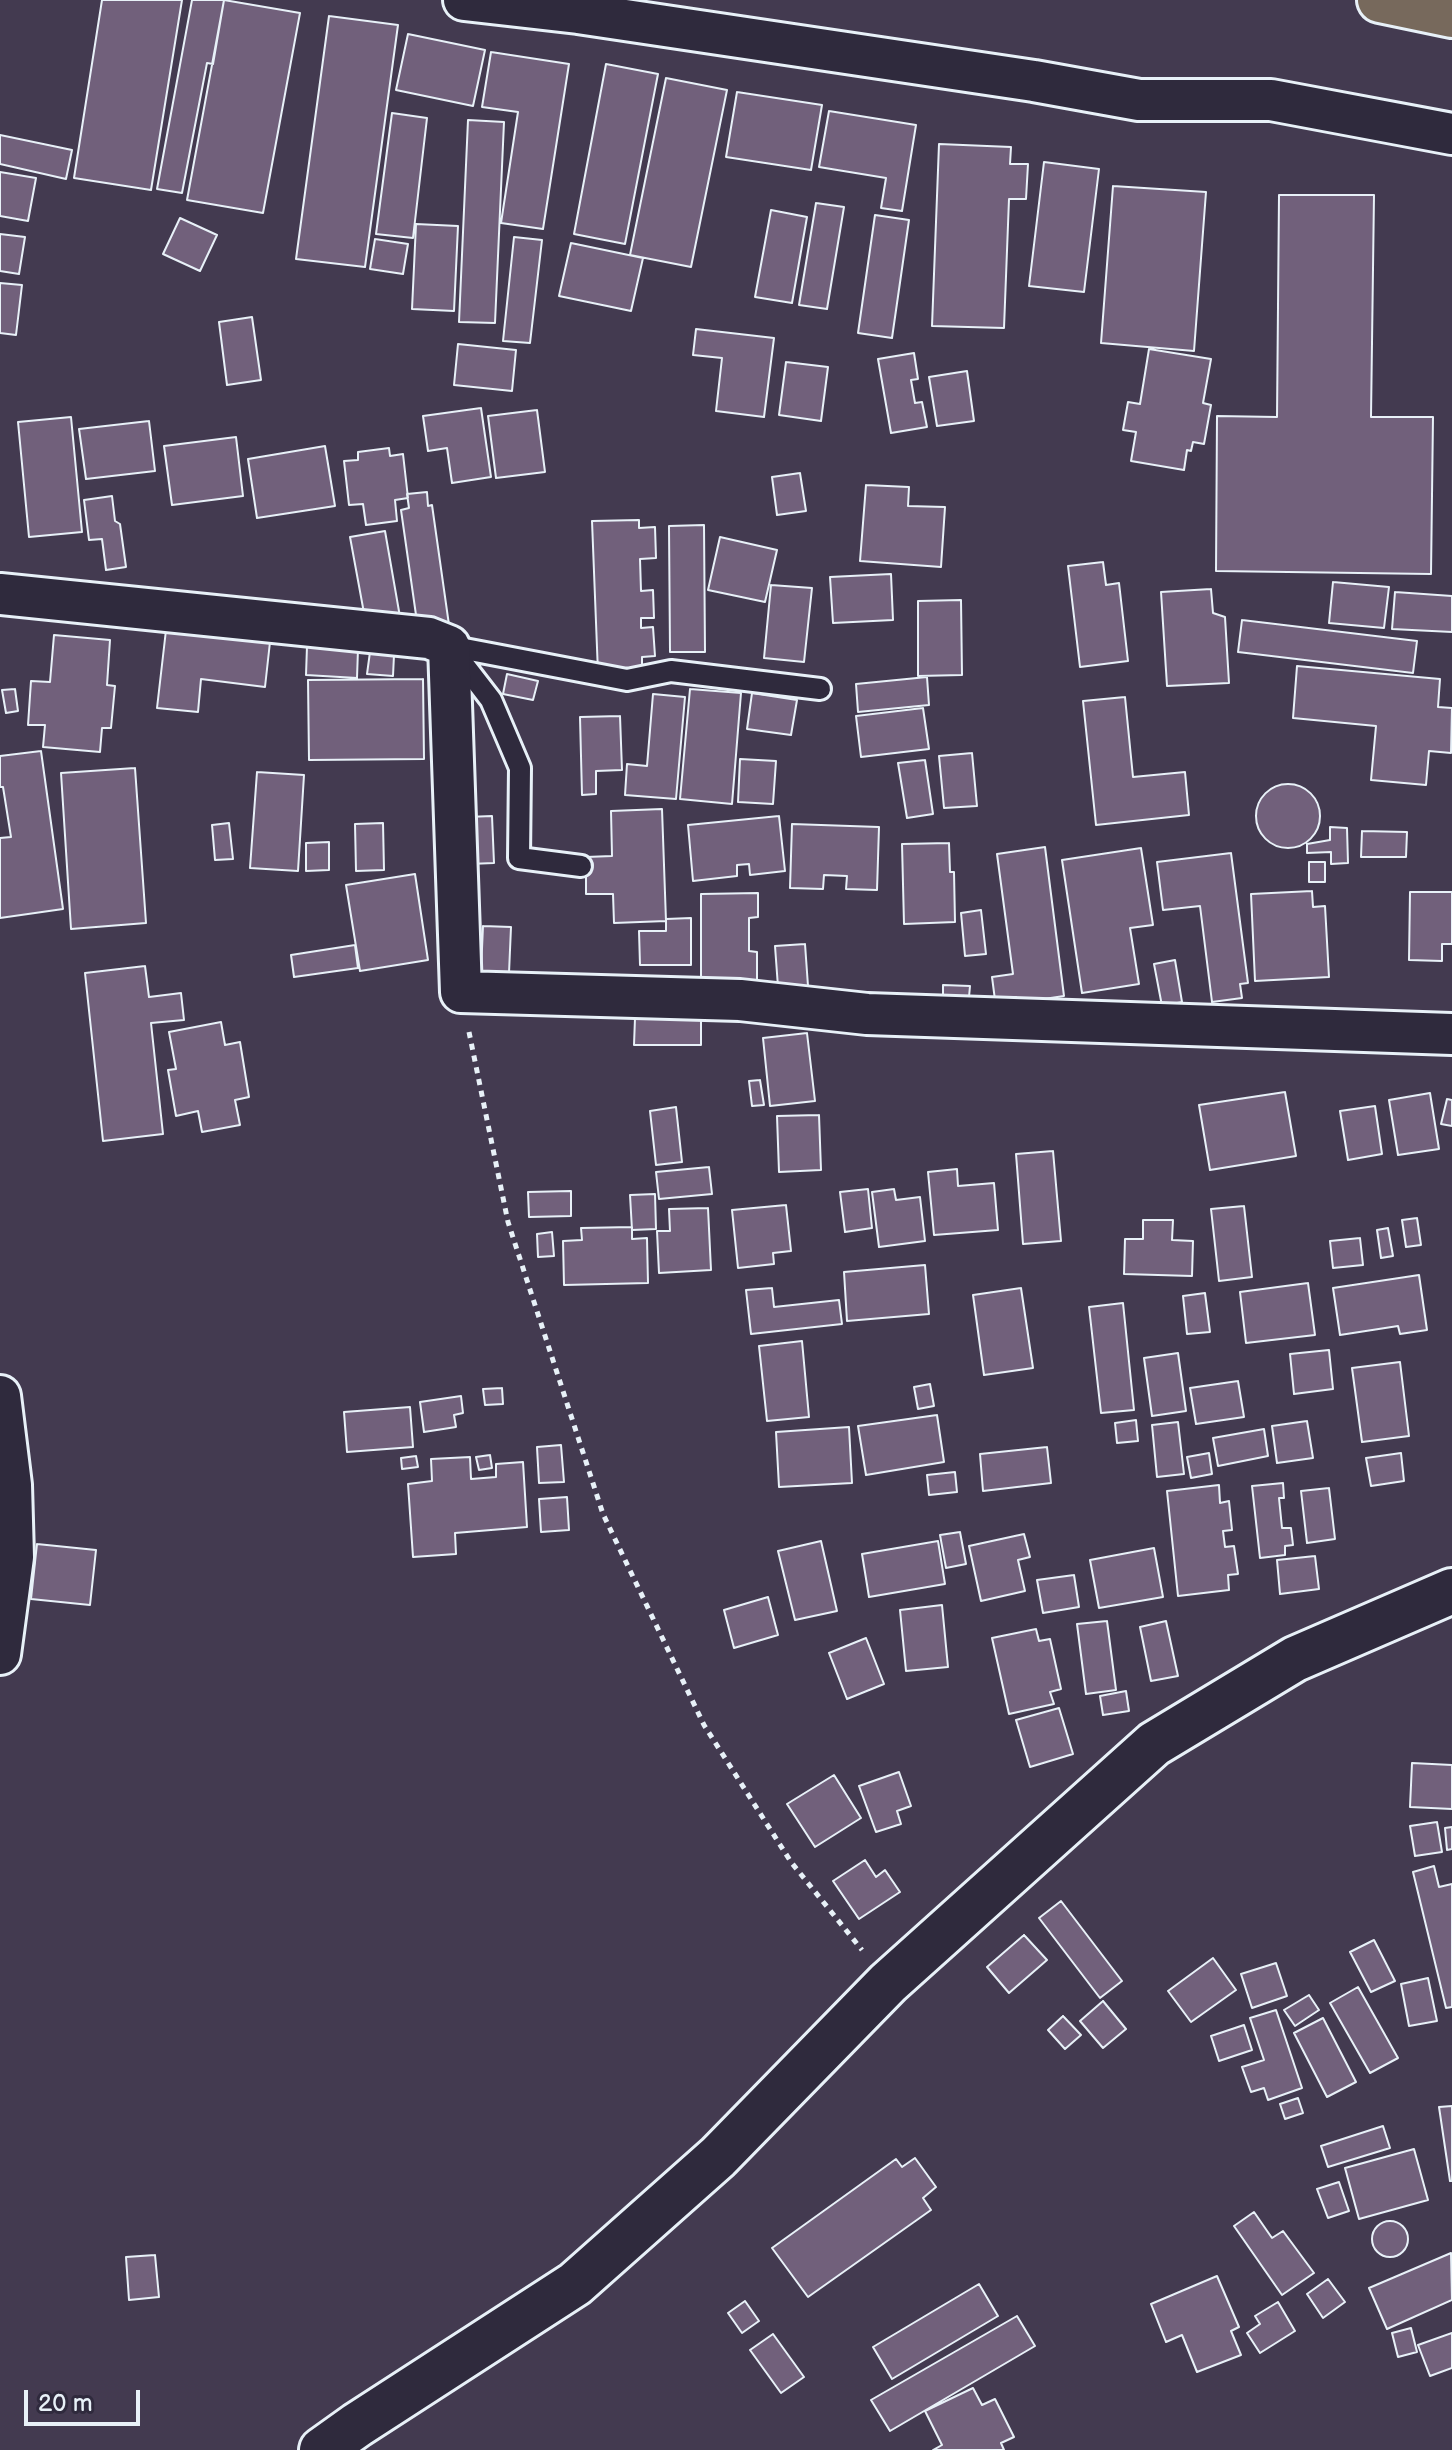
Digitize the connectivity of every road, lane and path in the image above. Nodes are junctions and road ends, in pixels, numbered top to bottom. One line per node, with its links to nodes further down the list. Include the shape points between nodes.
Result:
1 (464, 0): 4 (street, via 1139,100 1271,100)
2 (1380, 0): 3 (highway)
3 (1452, 15)
4 (1452, 134)
5 (0, 594): 6 (street, via 429,638)
6 (449, 646): 7 (lane, via 627,680 671,671); 8 (lane, via 491,700 520,768 519,858); 9 (street)
7 (820, 689)
8 (581, 866)
9 (461, 992): 10 (street, via 740,1000 867,1014); 14 (path, via 508,1222 603,1514 704,1725 791,1862)
10 (1452, 1034)
11 (0, 1396): 13 (street, via 13,1557)
12 (1452, 1591): 14 (street, via 1295,1659 1154,1744)
13 (0, 1654)
14 (888, 1983): 15 (street, via 718,2157 575,2284)
15 (322, 2450)

